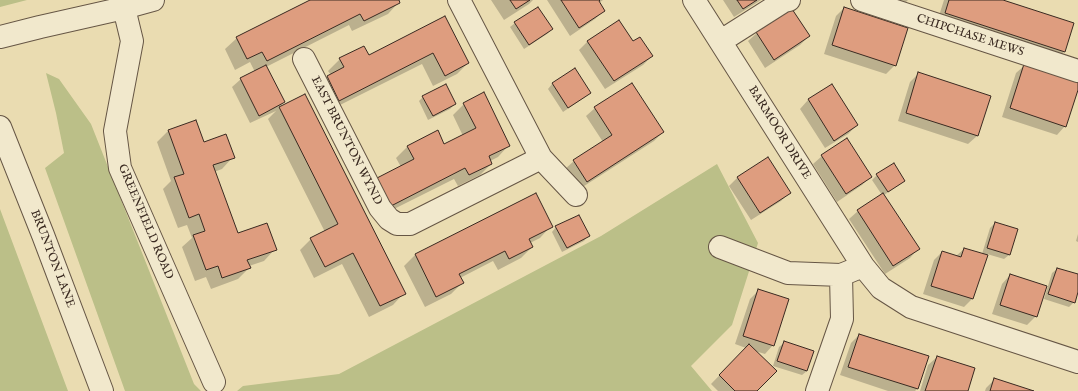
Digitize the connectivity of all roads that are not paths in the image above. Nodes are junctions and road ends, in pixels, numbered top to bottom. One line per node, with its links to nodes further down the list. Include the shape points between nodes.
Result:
1 (153, 0): 6 (street)
2 (459, 0): 12 (street)
3 (694, 0): 8 (street, BARMOOR DRIVE)
4 (789, 0): 8 (street)
5 (862, 0): 10 (street, CHIPCHASE MEWS)
6 (124, 8): 7 (street); 18 (street, GREENFIELD ROAD, via 132,41 115,131 120,168)
7 (0, 37)
8 (721, 42): 15 (street, BARMOOR DRIVE)
9 (304, 59): 12 (street, EAST BRUNTON WYND, via 380,208 397,224 410,224)
10 (1078, 71)
11 (0, 127): 19 (street, BRUNTON LANE)
12 (541, 158): 13 (street)
13 (576, 195)
14 (720, 247): 16 (street, via 788,273)
15 (863, 266): 16 (street); 17 (street, BARMOOR DRIVE, via 881,288 911,307)
16 (841, 275): 20 (street, via 842,319)
17 (1078, 362)
18 (214, 382)
19 (102, 391)
20 (817, 391)

